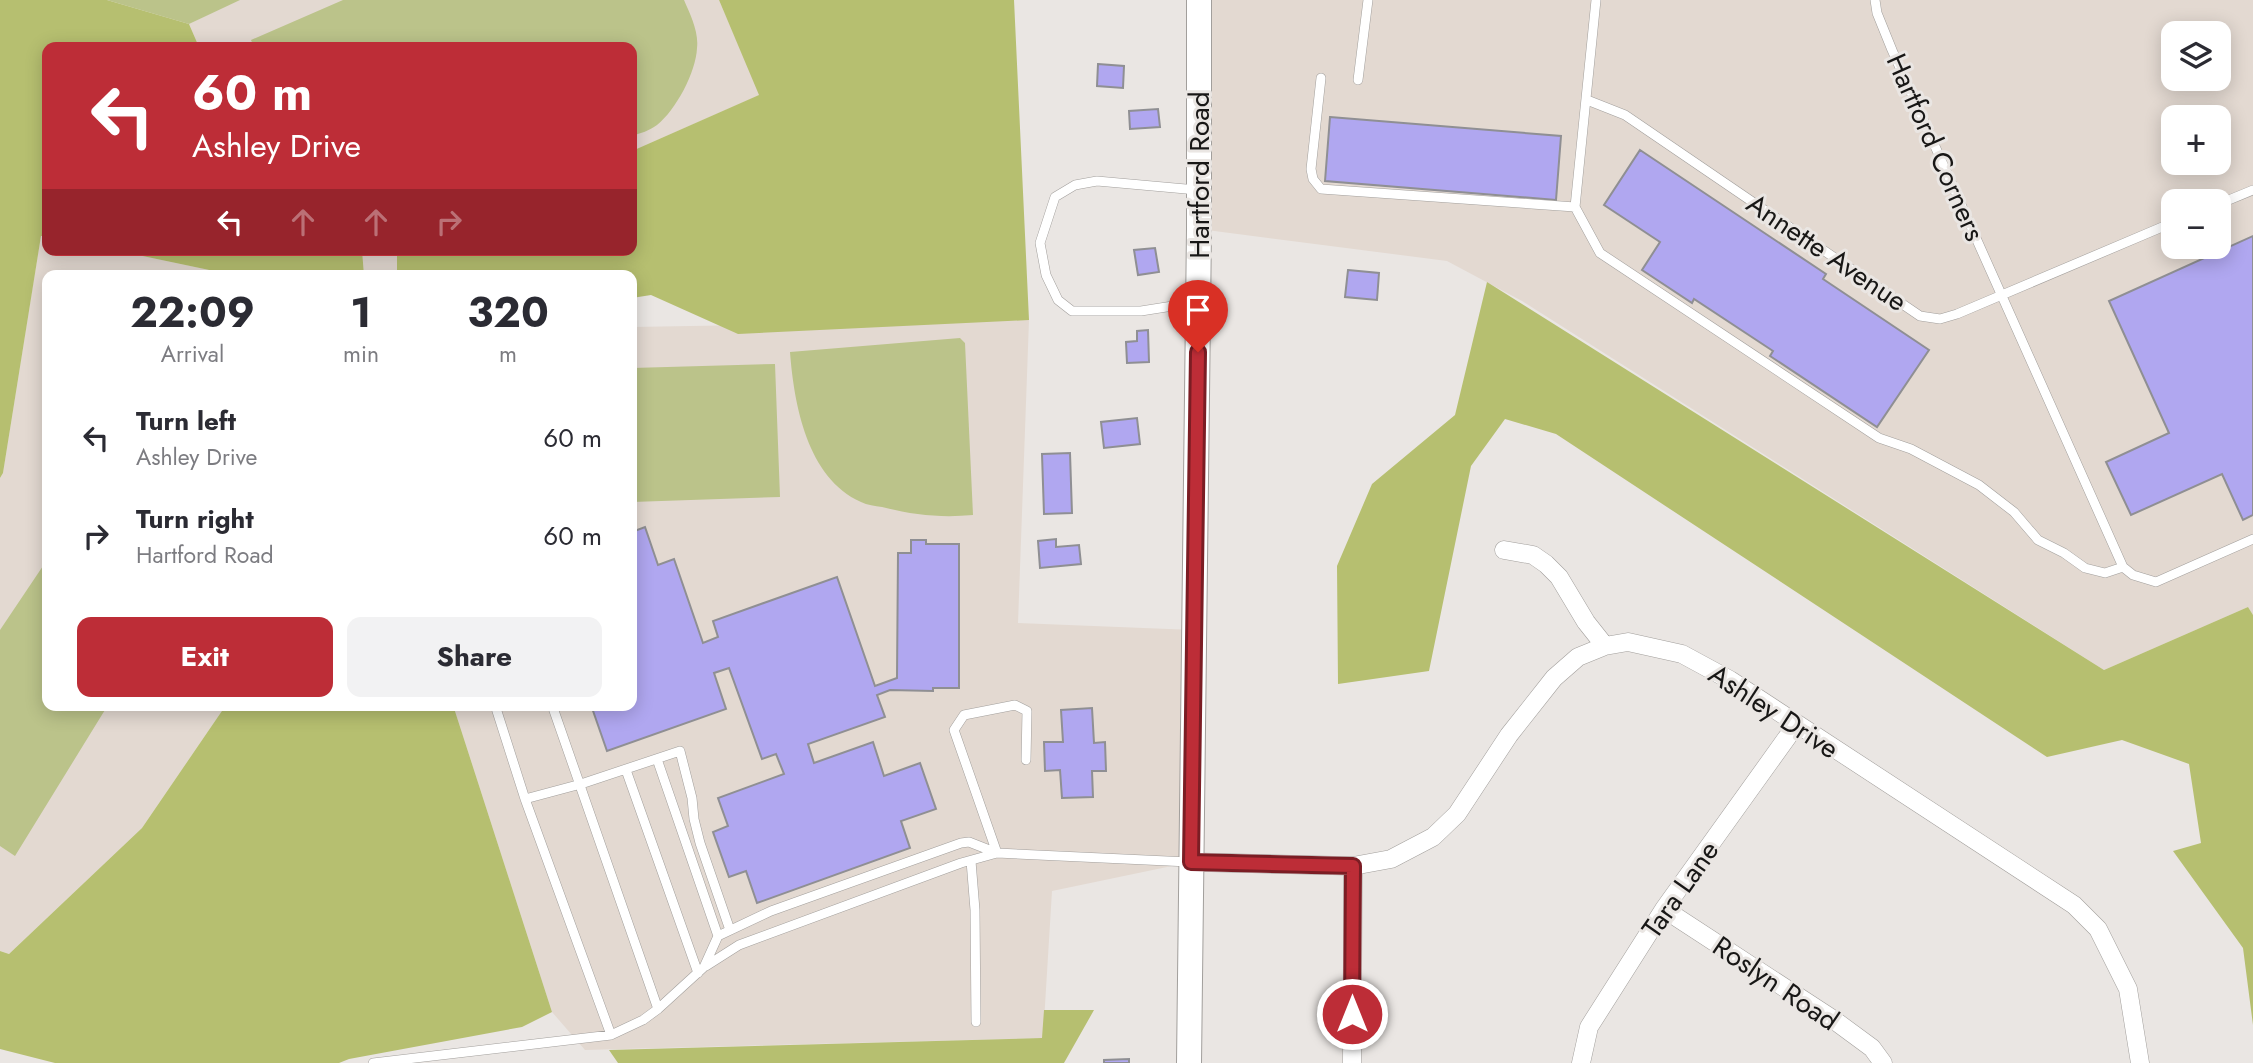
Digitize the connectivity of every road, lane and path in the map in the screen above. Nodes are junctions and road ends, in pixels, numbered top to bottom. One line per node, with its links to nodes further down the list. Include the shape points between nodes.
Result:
1 (1199, 0): 8 (main road, Hartford Road)
2 (1368, 0): 6 (lane)
3 (1596, 0): 7 (lane)
4 (1875, 0): 13 (lane, Hartford Corners, via 1892,50)
5 (1321, 78): 11 (lane, via 1311,169 1312,179 1321,189)
6 (1358, 80)
7 (1587, 100): 11 (lane); 13 (lane, Annette Avenue, via 1625,115 1920,316 1940,319)
8 (1199, 190): 14 (main road, Hartford Road); 14 (lane, via 1097,181 1075,185 1055,197 1040,243 1046,275 1058,300 1072,311 1141,311)
9 (2253, 190): 10 (lane)
10 (2231, 199)
11 (1575, 207): 17 (lane, via 1600,253 1878,438 1911,449 1979,485 2014,512 2038,540 2085,568 2105,573)
12 (2161, 227): 13 (lane, Annette Avenue)
13 (2002, 293): 17 (lane, Hartford Corners)
14 (1198, 302): 29 (main road, Hartford Road)
15 (2253, 539): 17 (lane, via 2156,582)
16 (1504, 550): 18 (street, via 1533,555 1546,564)
17 (2123, 567)
18 (1605, 646): 21 (street, Ashley Drive, via 1628,642 1682,654); 30 (street, Ashley Drive, via 1578,657 1554,678 1508,735 1457,814 1433,837 1391,859)
19 (497, 711): 26 (lane)
20 (554, 711): 25 (lane)
21 (1796, 725): 31 (street, Tara Lane); 43 (street, Ashley Drive, via 2074,905 2098,929 2128,989)
22 (657, 759): 24 (lane); 32 (lane, via 680,751 700,843); 33 (lane)
23 (1026, 760): 27 (lane, via 1027,711 1015,705 964,715 954,730)
24 (626, 770): 25 (lane); 34 (lane)
25 (581, 784): 26 (lane); 35 (lane)
26 (525, 799): 37 (lane)
27 (997, 853): 28 (lane); 29 (lane); 32 (lane, via 961,843)
28 (971, 861): 34 (lane, via 739,945); 36 (lane)
29 (1191, 862): 30 (street, Ashley Drive); 39 (main road, Hartford Road)
30 (1353, 866): 40 (street)
31 (1664, 909): 41 (street, Tara Lane, via 1589,1027); 42 (street, Roslyn Road, via 1834,1020 1872,1048)
32 (730, 930): 33 (lane)
33 (718, 936): 34 (lane)
34 (701, 970): 35 (lane)
35 (658, 1009): 37 (lane)
36 (976, 1022)
37 (611, 1035): 38 (lane)
38 (373, 1063)
39 (1189, 1063)
40 (1352, 1063)
41 (1581, 1063)
42 (1883, 1063)
43 (2140, 1063)

